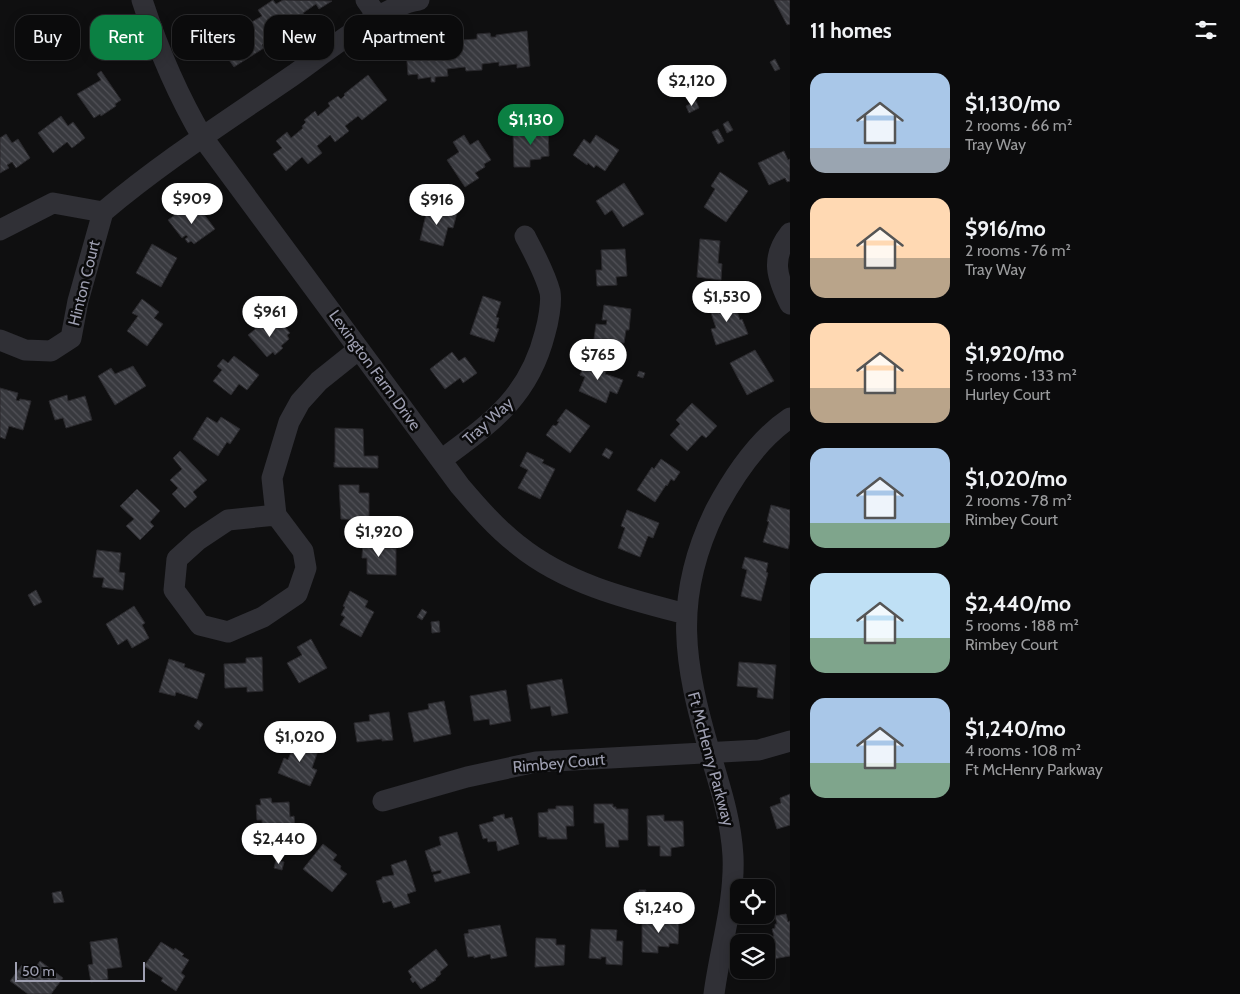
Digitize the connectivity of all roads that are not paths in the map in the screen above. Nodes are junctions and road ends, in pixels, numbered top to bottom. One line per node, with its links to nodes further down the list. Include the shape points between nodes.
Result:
1 (142, 0): 4 (street, Lexington Farm Drive, via 168,71)
2 (419, 0): 3 (street)
3 (372, 9): 4 (street)
4 (203, 138): 5 (street, via 139,182); 11 (street, Lexington Farm Drive)
5 (103, 212): 6 (street, via 53,203); 10 (street, Hinton Court, via 71,338 51,351 25,350)
6 (0, 230)
7 (790, 233): 9 (street, via 777,256 777,273)
8 (525, 236): 13 (street, Tray Way, via 550,293 541,349 525,384 511,403 489,425)
9 (790, 304)
10 (0, 340)
11 (358, 349): 13 (street, Lexington Farm Drive); 14 (street, via 319,381 300,402 289,422 272,478)
12 (790, 418): 15 (street, Ft McHenry Parkway, via 761,444 725,491 699,549)
13 (441, 460): 15 (street, Lexington Farm Drive, via 485,516 519,546 551,568 594,587)
14 (276, 515): 14 (street, via 228,520 177,559 174,590 200,625 228,632 263,617 297,594 306,568 303,551)
15 (686, 614): 17 (street, Ft McHenry Parkway, via 691,684)
16 (790, 741): 17 (street, Rimbey Court, via 759,750)
17 (710, 754): 18 (street, Rimbey Court, via 536,762 467,777); 19 (street, Ft McHenry Parkway, via 726,807 733,855 731,895)
18 (383, 801)
19 (714, 994)

